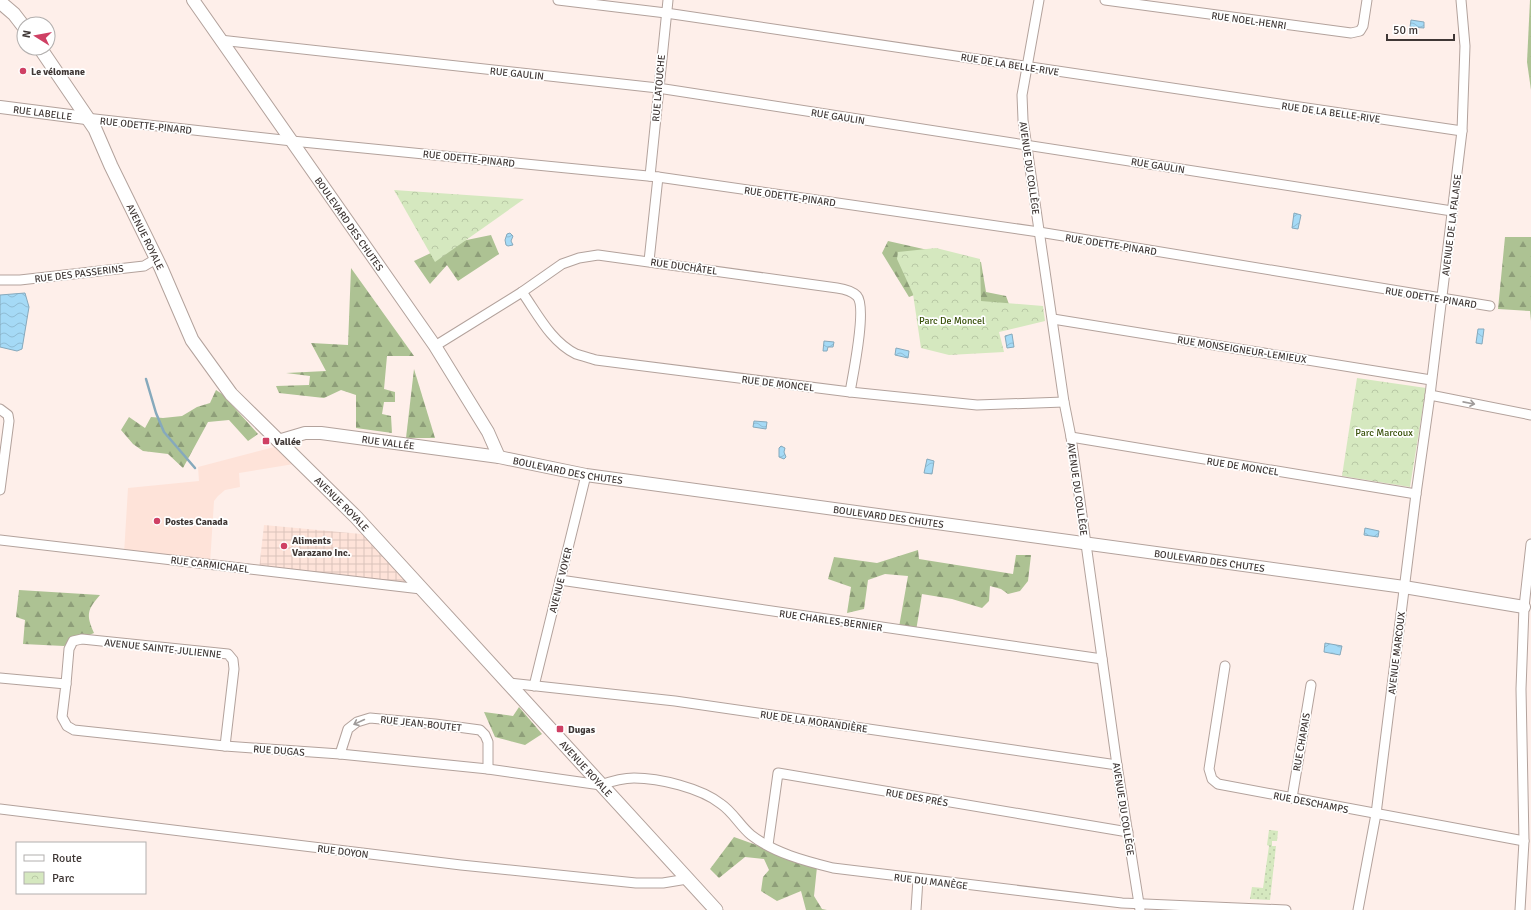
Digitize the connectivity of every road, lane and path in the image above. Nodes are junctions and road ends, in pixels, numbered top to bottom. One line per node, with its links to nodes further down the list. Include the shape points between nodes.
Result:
1 (192, 0): 12 (street, BOULEVARD DES CHUTES)
2 (558, 0): 10 (street, RUE DE LA BELLE-RIVE)
3 (668, 0): 10 (street, RUE LATOUCHE)
4 (1039, 0): 14 (street, AVENUE DU COLLÈGE)
5 (1105, 0): 8 (street, RUE NOEL-HENRI)
6 (1367, 0): 8 (street, RUE NOEL-HENRI, via 1363,26 1360,31 1351,33)
7 (1460, 0): 18 (street, AVENUE DE LA FALAISE, via 1465,46)
8 (1118, 1)
9 (0, 2): 11 (main road)
10 (666, 13): 14 (street, RUE DE LA BELLE-RIVE); 15 (street, RUE LATOUCHE)
11 (16, 17)
12 (220, 40): 15 (street, RUE GAULIN); 19 (street, BOULEVARD DES CHUTES)
13 (46, 56): 17 (main road, AVENUE ROYALE)
14 (1028, 67): 18 (street, RUE DE LA BELLE-RIVE); 20 (street, AVENUE DU COLLÈGE, via 1022,95)
15 (658, 88): 20 (street, RUE GAULIN); 21 (street, RUE LATOUCHE)
16 (0, 107): 17 (street, RUE LABELLE)
17 (86, 118): 19 (street, RUE ODETTE-PINARD); 24 (main road, AVENUE ROYALE, via 95,129)
18 (1462, 131): 22 (street, AVENUE DE LA FALAISE)
19 (292, 141): 21 (street, RUE ODETTE-PINARD); 31 (street, BOULEVARD DES CHUTES)
20 (1026, 145): 22 (street, RUE GAULIN); 23 (street, AVENUE DU COLLÈGE)
21 (654, 177): 23 (street, RUE ODETTE-PINARD); 25 (street, RUE LATOUCHE)
22 (1452, 211): 28 (street, AVENUE DE LA FALAISE)
23 (1039, 232): 28 (street, RUE ODETTE-PINARD); 30 (street, AVENUE DU COLLÈGE)
24 (156, 259): 26 (street, RUE DES PASSERINS, via 144,266); 39 (main road, AVENUE ROYALE, via 192,340 230,394)
25 (649, 262): 27 (street, RUE DUCHÂTEL, via 598,255 579,258 562,264); 33 (street, RUE DUCHÂTEL, via 850,291 858,297 861,322)
26 (0, 280)
27 (522, 292): 31 (street, RUE DUCHÂTEL); 33 (street, RUE DE MONCEL, via 560,343 575,353 596,360)
28 (1442, 298): 29 (street, RUE ODETTE-PINARD); 32 (street, AVENUE DE LA FALAISE)
29 (1490, 306)
30 (1053, 319): 32 (street, RUE MONSEIGNEUR-LEMIEUX); 35 (street, AVENUE DU COLLÈGE)
31 (435, 346): 40 (street, BOULEVARD DES CHUTES, via 488,432)
32 (1432, 380): 34 (street, AVENUE DE LA FALAISE)
33 (850, 392): 35 (street, RUE DE MONCEL, via 977,405)
34 (1430, 395): 37 (street, one-way to 37); 43 (street, AVENUE MARCOUX)
35 (1064, 402): 38 (street, AVENUE DU COLLÈGE)
36 (0, 409): 42 (street, via 8,415 9,421)
37 (1531, 416)
38 (1070, 437): 43 (street, RUE DE MONCEL); 45 (street, AVENUE DU COLLÈGE)
39 (278, 441): 40 (street, RUE VALLÉE, via 305,433 321,433); 49 (main road, AVENUE ROYALE, via 356,517)
40 (499, 457): 41 (street, BOULEVARD DES CHUTES)
41 (586, 475): 45 (street, BOULEVARD DES CHUTES); 47 (street, AVENUE VOYER)
42 (0, 490)
43 (1416, 494): 48 (street, AVENUE MARCOUX)
44 (0, 540): 49 (street, RUE CARMICHAEL)
45 (1086, 543): 48 (street, BOULEVARD DES CHUTES); 51 (street, AVENUE DU COLLÈGE)
46 (1531, 544): 50 (street)
47 (560, 580): 51 (street, RUE CHARLES-BERNIER); 57 (street, AVENUE VOYER)
48 (1404, 587): 50 (street, BOULEVARD DES CHUTES); 65 (street, AVENUE MARCOUX)
49 (421, 589): 54 (main road, AVENUE ROYALE)
50 (1529, 607): 67 (street, via 1521,689)
51 (1102, 659): 60 (street, AVENUE DU COLLÈGE)
52 (1225, 666): 63 (street, RUE DESCHAMPS, via 1210,769 1212,779 1218,784)
53 (0, 678): 55 (street)
54 (509, 683): 57 (street, RUE DE LA MORANDIÈRE); 62 (main road, AVENUE ROYALE)
55 (66, 684): 58 (street, RUE DUGAS, via 62,717 66,726 74,730); 58 (street, AVENUE SAINTE-JULIENNE, via 69,649 73,641 82,639 228,654 233,660 234,669)
56 (1311, 685): 63 (street, RUE CHAPAIS)
57 (534, 686): 60 (street, RUE DE LA MORANDIÈRE, via 675,701)
58 (225, 746): 59 (street, RUE DUGAS)
59 (340, 754): 61 (street, RUE DUGAS); 61 (street, RUE JEAN-BOUTET, one-way to 59, via 488,742 480,730 435,724 370,718 357,722 348,729)
60 (1117, 765): 66 (street, AVENUE DU COLLÈGE)
61 (488, 769): 62 (street, RUE DUGAS)
62 (601, 785): 68 (street, RUE DU MANÈGE, via 634,778 665,782 706,794 722,804 750,835); 69 (main road, AVENUE ROYALE)
63 (1292, 798): 65 (street, RUE DESCHAMPS)
64 (0, 809): 69 (street, RUE DOYON, via 346,852 613,880 663,883)
65 (1376, 814): 67 (street, RUE DESCHAMPS); 75 (street, AVENUE MARCOUX)
66 (1128, 832): 68 (street, RUE DES PRÉS, via 778,773); 71 (street, AVENUE DU COLLÈGE)
67 (1524, 841): 76 (street)
68 (768, 845): 70 (street, RUE DU MANÈGE, via 802,860 833,868)
69 (687, 879): 72 (main road, AVENUE ROYALE)
70 (918, 880): 71 (street, RUE DU MANÈGE); 73 (street)
71 (1140, 906): 74 (street, RUE DU MANÈGE)
72 (716, 910)
73 (916, 910)
74 (1281, 910)
75 (1358, 910)
76 (1520, 910)

